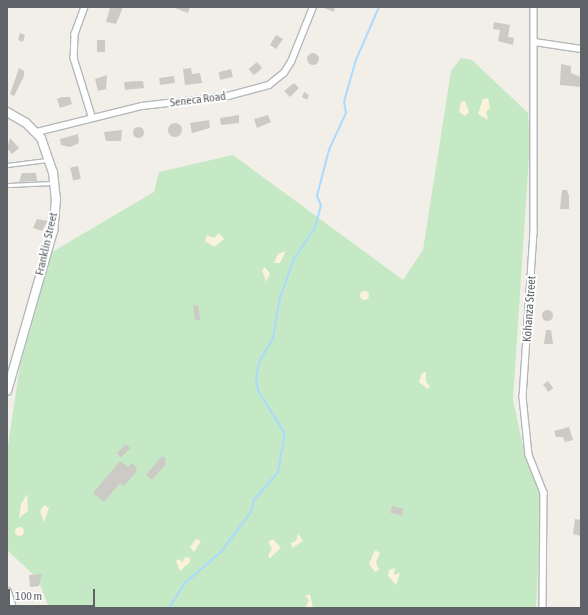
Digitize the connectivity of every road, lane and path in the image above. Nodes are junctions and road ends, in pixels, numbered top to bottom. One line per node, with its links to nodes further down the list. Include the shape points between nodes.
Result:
1 (85, 7): 7 (street, via 75,34 74,58)
2 (313, 7): 7 (street, Seneca Road, via 291,62 284,73 268,85 228,96 142,106)
3 (534, 7): 4 (street, Kohanza Street)
4 (534, 42): 5 (street); 17 (street, Kohanza Street, via 534,232 523,397 530,455 544,493)
5 (581, 49)
6 (7, 112): 8 (main road)
7 (92, 116): 8 (street, Seneca Road)
8 (37, 132): 9 (main road, Franklin Street)
9 (50, 159): 10 (lane); 11 (main road, Franklin Street)
10 (7, 165)
11 (54, 183): 12 (lane); 13 (main road, Franklin Street, via 53,230)
12 (9, 185)
13 (8, 377): 14 (main road, Franklin Street)
14 (7, 391)
15 (7, 592): 16 (main road)
16 (12, 608)
17 (543, 608)

